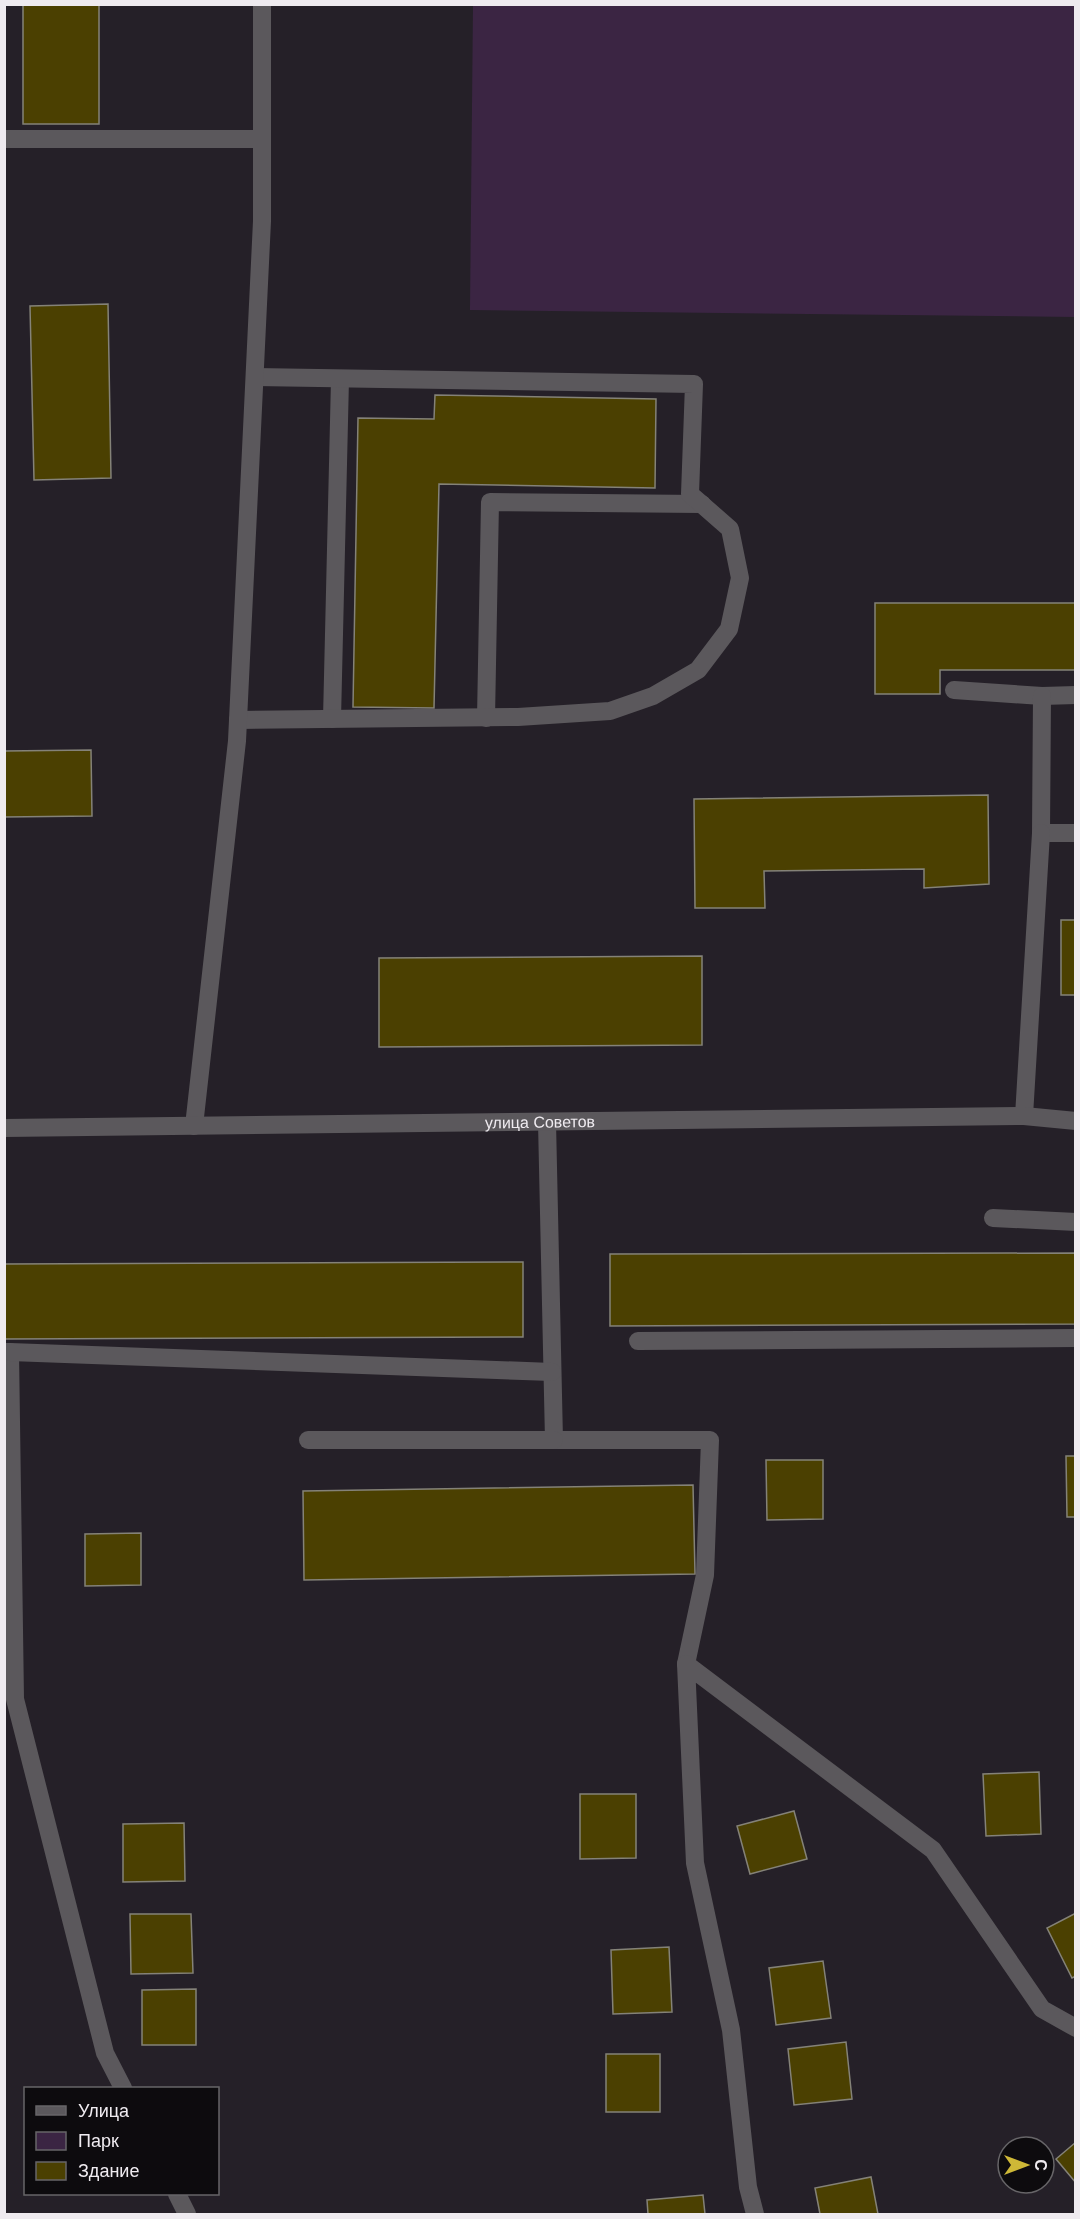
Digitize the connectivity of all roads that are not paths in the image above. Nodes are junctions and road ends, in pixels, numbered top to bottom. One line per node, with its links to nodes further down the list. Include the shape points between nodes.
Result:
1 (262, 4): 3 (street)
2 (4, 139): 3 (street)
3 (262, 139): 4 (street)
4 (255, 377): 5 (street); 12 (street)
5 (340, 379): 6 (street, via 694,384 690,494); 11 (street)
6 (702, 504): 10 (street, via 730,529 740,578 729,629 698,670 653,696 609,711); 10 (street, via 490,502)
7 (954, 690): 8 (street)
8 (1042, 696): 9 (street); 13 (street)
9 (1076, 696)
10 (486, 718): 11 (street)
11 (332, 719): 12 (street)
12 (238, 720): 18 (street)
13 (1041, 833): 14 (street); 15 (street)
14 (1076, 833)
15 (1024, 1116): 16 (street, улица Советов); 17 (street, улица Советов)
16 (1076, 1121)
17 (547, 1122): 18 (street, улица Советов); 25 (street)
18 (194, 1126): 19 (street, улица Советов)
19 (4, 1128)
20 (993, 1218): 21 (street)
21 (1076, 1222)
22 (1076, 1338): 23 (street)
23 (638, 1341)
24 (7, 1352): 25 (street); 30 (street, via 15,1699 105,2053)
25 (552, 1372): 27 (street)
26 (308, 1440): 27 (street)
27 (554, 1440): 28 (street, via 710,1440 705,1575)
28 (686, 1664): 29 (street, via 933,1850 1042,2008); 33 (street, via 695,1863 731,2030 748,2187)
29 (1076, 2028)
30 (122, 2087)
31 (178, 2195): 32 (street)
32 (187, 2214)
33 (755, 2214)

